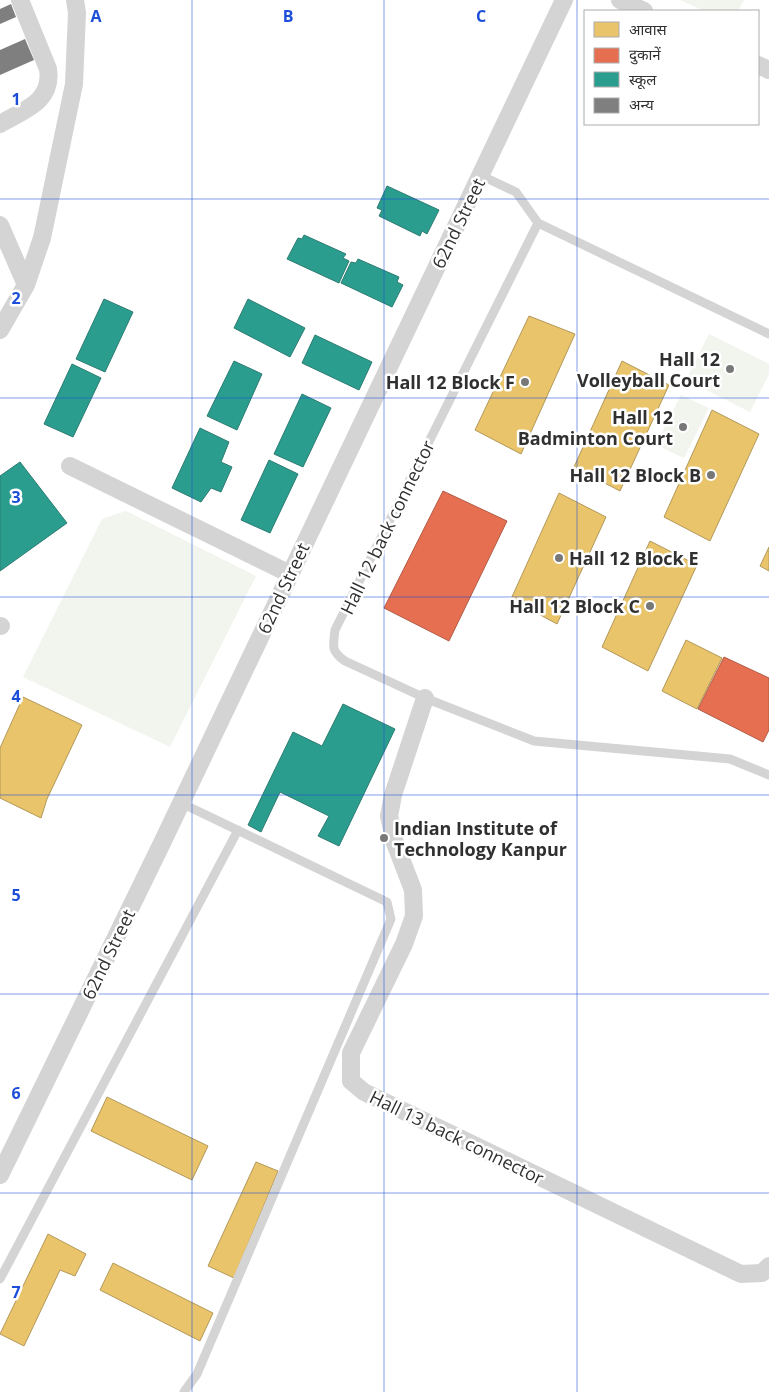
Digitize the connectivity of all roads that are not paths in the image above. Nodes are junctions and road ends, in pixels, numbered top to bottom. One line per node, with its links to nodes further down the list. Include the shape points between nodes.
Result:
1 (20, 0): 6 (street, via 50,78 38,102)
2 (75, 0): 10 (street, via 74,84 42,238)
3 (564, 0): 7 (street, 62nd Street)
4 (620, 0): 5 (street)
5 (642, 10)
6 (0, 124)
7 (480, 175): 8 (lane, via 516,192); 14 (street, 62nd Street)
8 (538, 223): 12 (lane); 15 (lane, Hall 12 back connector, via 335,630 333,648 345,662)
9 (0, 224): 10 (street)
10 (26, 285): 11 (street)
11 (0, 330)
12 (769, 334)
13 (70, 466): 14 (street)
14 (290, 574): 17 (street, 62nd Street)
15 (425, 698): 16 (lane, Hall 12 back connector, via 534,741 730,758); 20 (street, Hall 13 back connector, via 389,816 412,890 414,916 404,944 351,1053 351,1081 364,1092 741,1274 762,1273)
16 (769, 775)
17 (181, 803): 18 (lane); 19 (street, 62nd Street)
18 (238, 830): 21 (lane); 22 (lane, via 387,902 391,919 196,1374)
19 (0, 1175)
20 (769, 1266)
21 (0, 1278)
22 (184, 1392)

